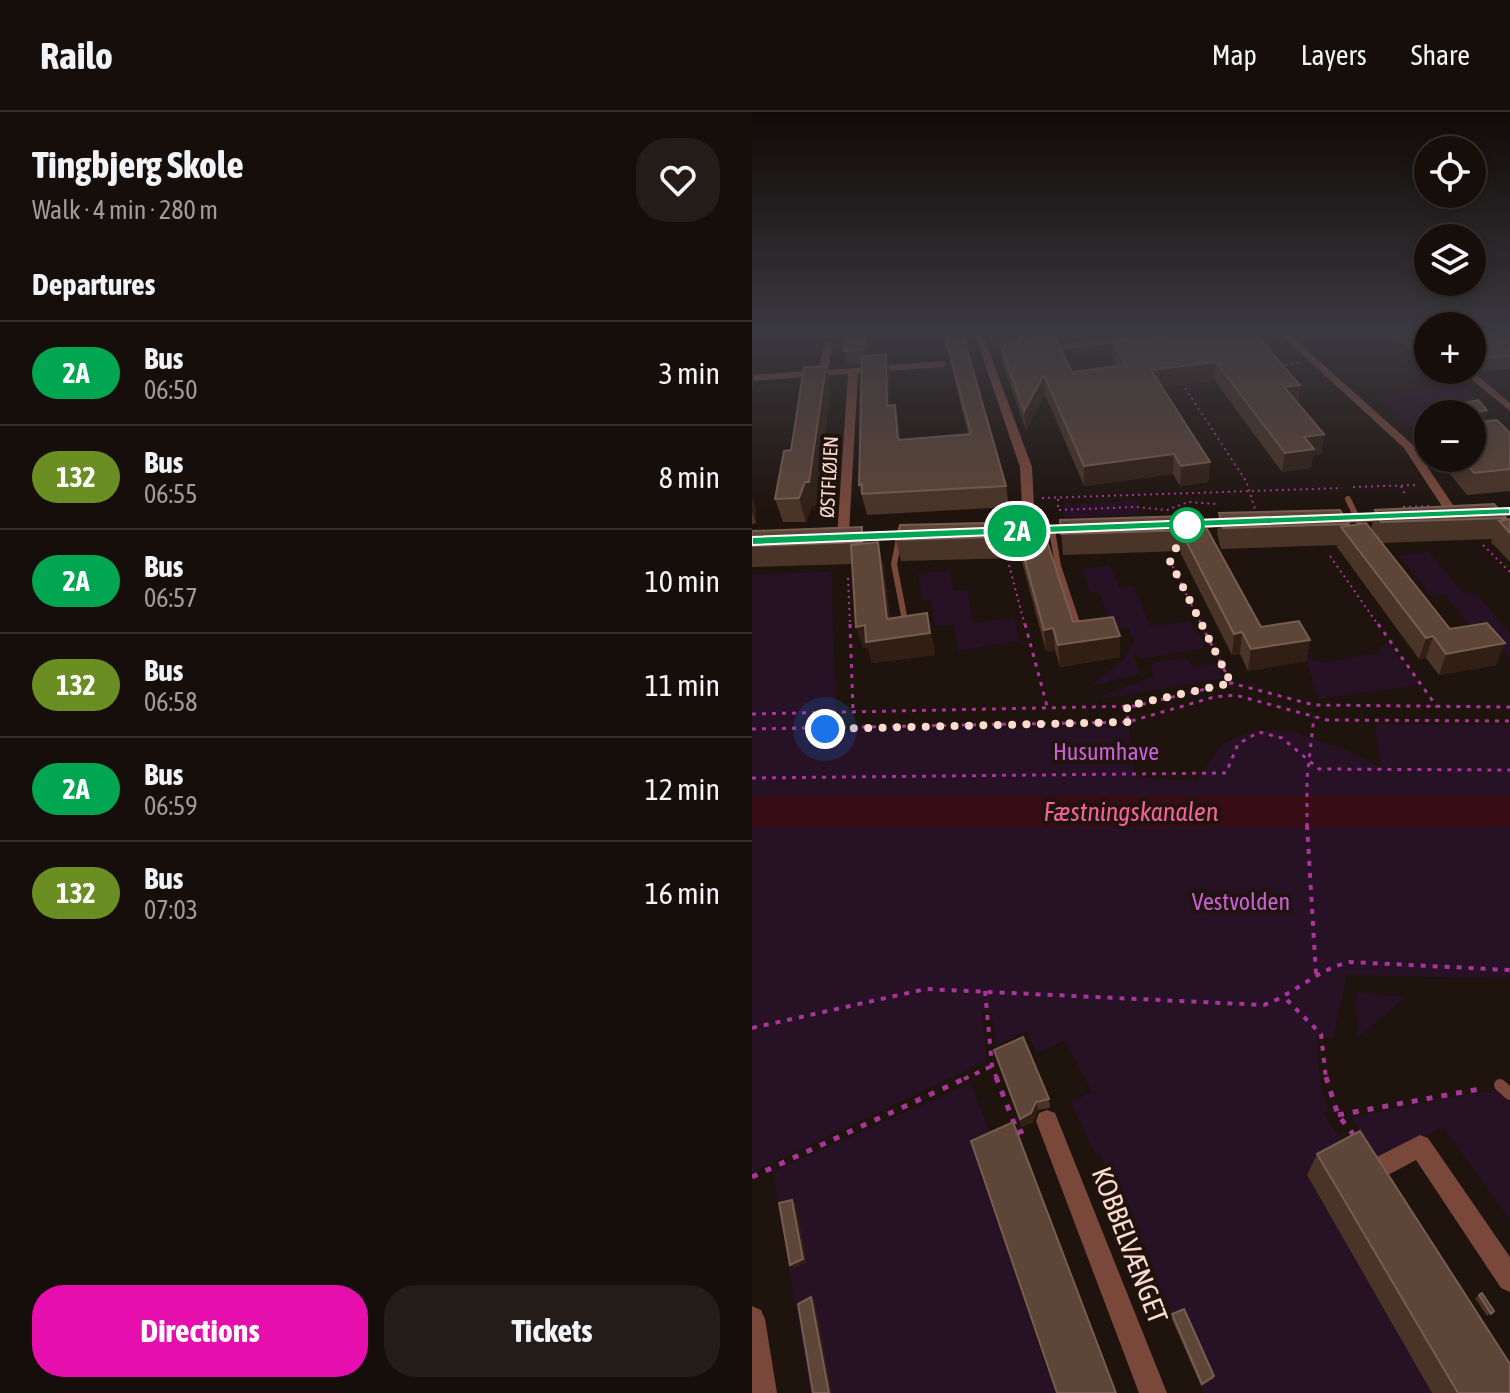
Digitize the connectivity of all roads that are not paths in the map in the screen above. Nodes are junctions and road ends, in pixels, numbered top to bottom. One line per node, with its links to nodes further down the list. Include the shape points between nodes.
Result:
1 (852, 395): 24 (street, ØSTFLØJEN)
2 (1005, 395): 18 (street, via 1026,467)
3 (1352, 395): 6 (street)
4 (1494, 395): 5 (street)
5 (1510, 408)
6 (1408, 446): 7 (street); 9 (street)
7 (1414, 446)
8 (1348, 499): 13 (lane)
9 (1453, 514): 10 (street); 11 (street)
10 (1508, 514)
11 (1437, 515)
12 (1405, 517): 13 (street)
13 (1357, 519): 14 (street); 23 (lane)
14 (1315, 520)
15 (1259, 522): 16 (street)
16 (1146, 526)
17 (1099, 528): 19 (street)
18 (1029, 530): 19 (street); 20 (street)
19 (1052, 530): 27 (lane)
20 (992, 532)
21 (928, 534): 22 (street)
22 (900, 535): 24 (street); 26 (lane, via 894,564)
23 (1366, 536)
24 (843, 537): 25 (street)
25 (828, 538)
26 (907, 632)
27 (1081, 633)
28 (1500, 1085): 29 (lane)
29 (1510, 1094)
30 (1047, 1121): 37 (street, KOBBELVÆNGET)
31 (1346, 1125): 32 (street)
32 (1375, 1170): 33 (street); 34 (street, via 1420,1146)
33 (1392, 1197)
34 (1510, 1279)
35 (752, 1319): 36 (street)
36 (763, 1393)
37 (1153, 1393)

